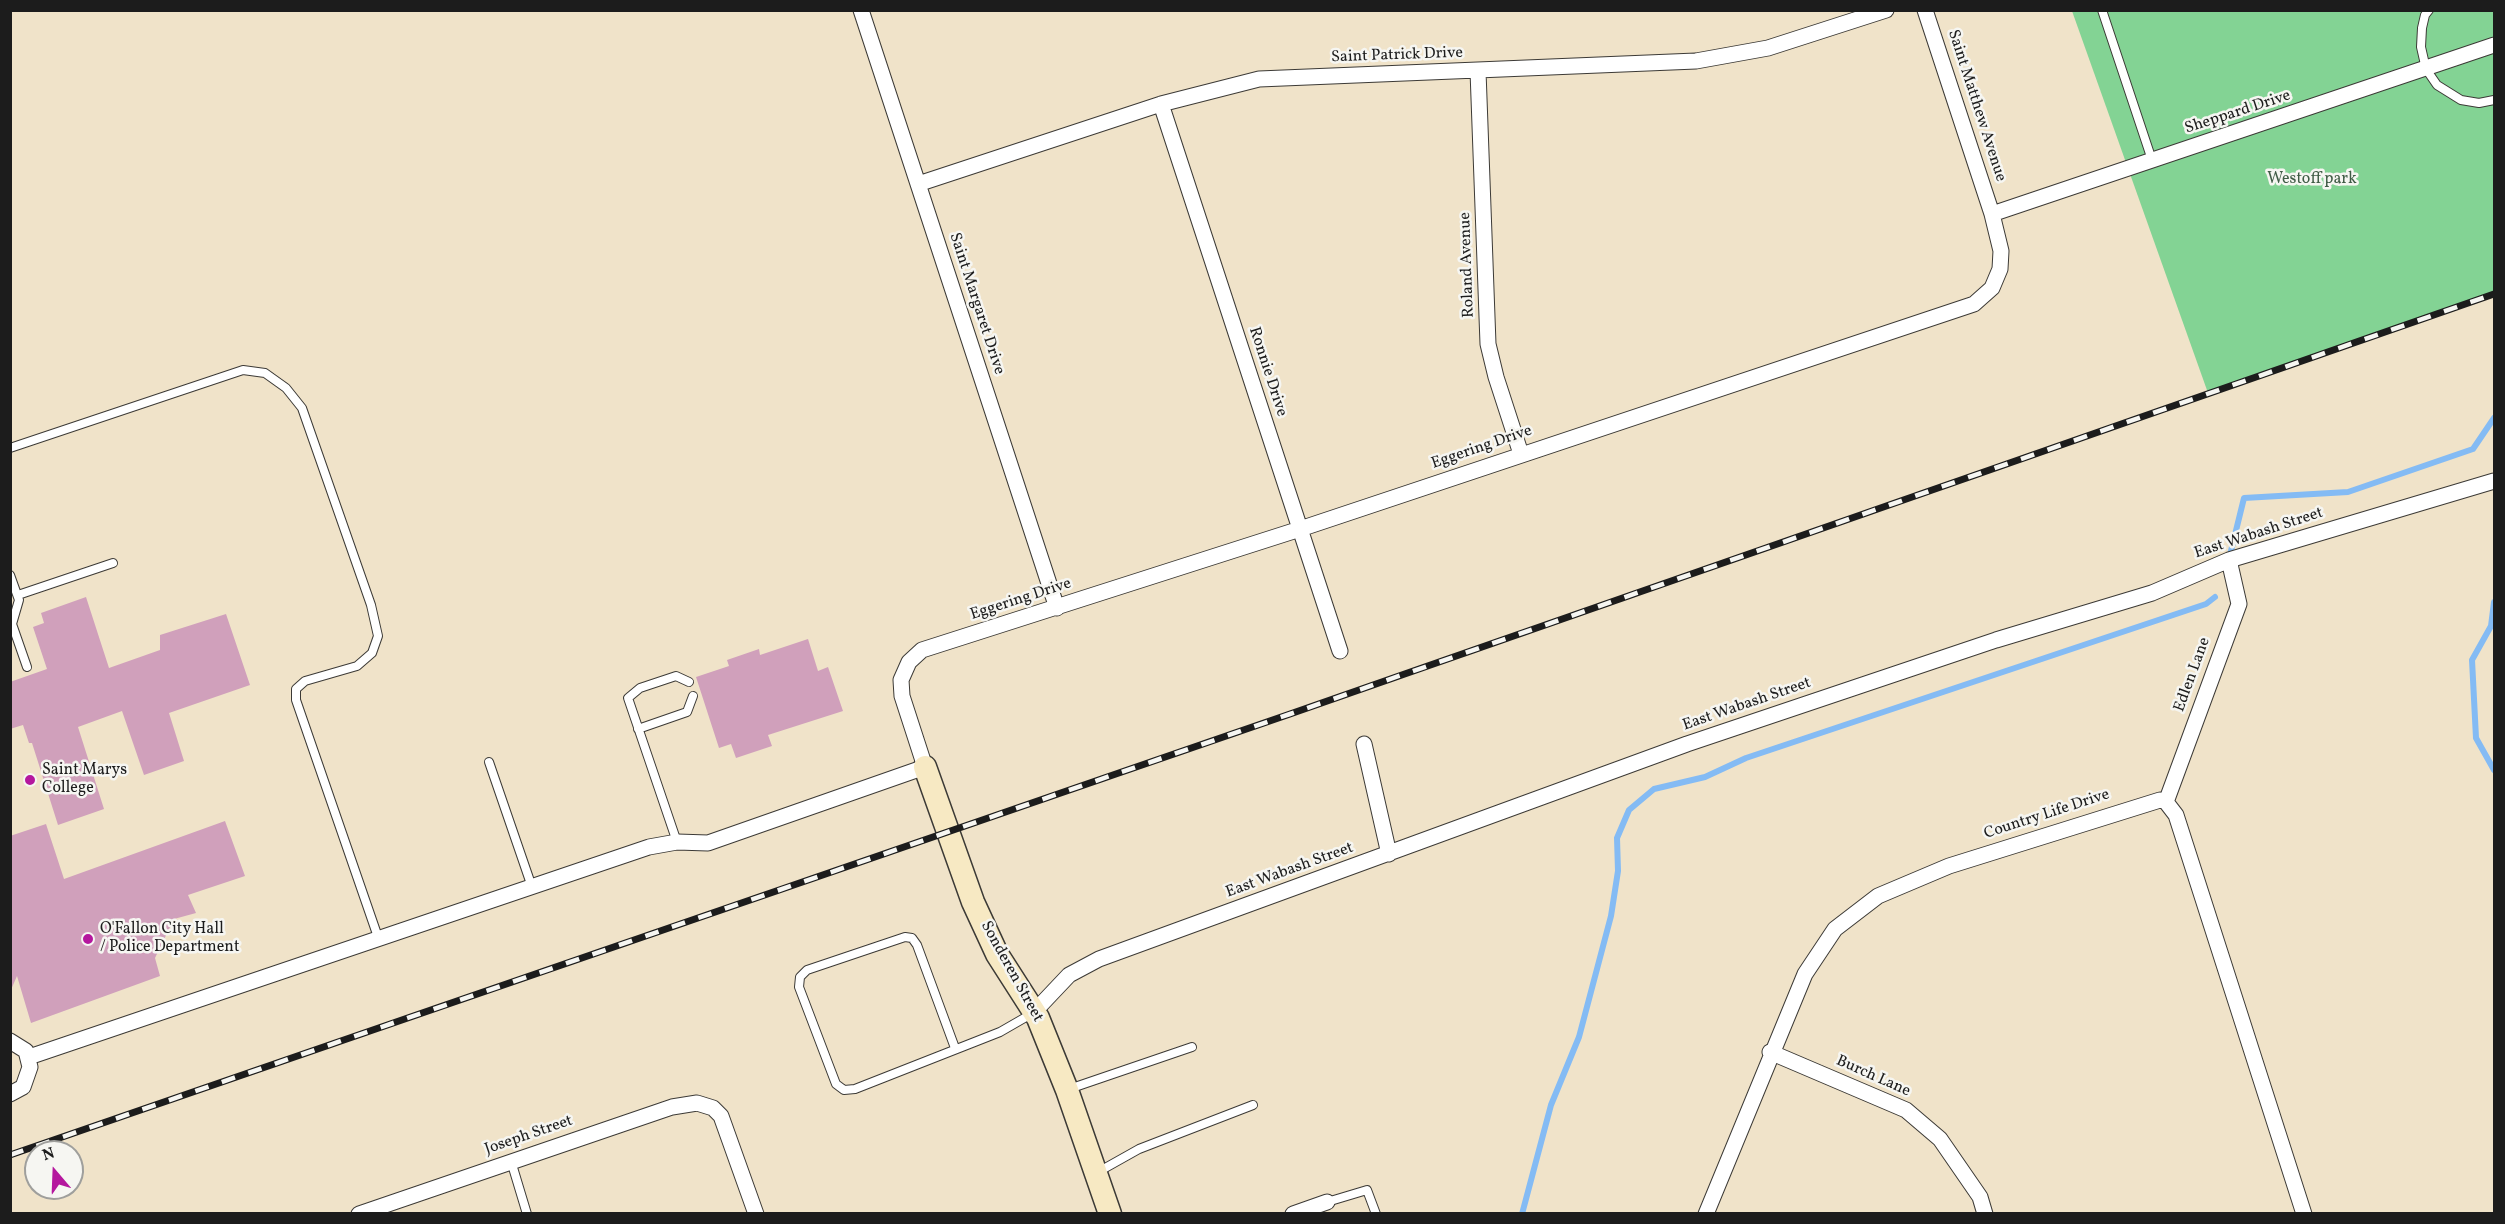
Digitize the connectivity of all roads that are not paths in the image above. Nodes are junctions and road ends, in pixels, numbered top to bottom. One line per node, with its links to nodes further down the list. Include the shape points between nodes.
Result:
1 (861, 10): 12 (street, Saint Margaret Drive)
2 (1886, 10): 8 (street, Saint Patrick Drive, via 1768,48 1696,61)
3 (1925, 10): 13 (street, Saint Matthew Avenue)
4 (2102, 10): 11 (lane)
5 (2429, 10): 7 (lane, via 2422,28)
6 (2494, 45): 7 (street, Sheppard Drive)
7 (2426, 69): 9 (lane, via 2437,85 2460,100); 11 (street, Sheppard Drive)
8 (1478, 71): 10 (street, Saint Patrick Drive, via 1259,79); 15 (street, Roland Avenue, via 1488,344)
9 (2494, 100)
10 (1161, 104): 12 (street, Saint Patrick Drive); 17 (street, Ronnie Drive)
11 (2152, 160): 13 (street, Sheppard Drive)
12 (918, 184): 22 (street, Saint Margaret Drive)
13 (1992, 214): 15 (street, Eggering Drive, via 2001,251 2000,269 1992,288 1974,304)
14 (10, 448): 36 (lane, via 243,370 265,374 286,388 302,408 371,605 378,636 372,653 357,666 305,681 296,689 296,700)
15 (1521, 454): 17 (street, Eggering Drive)
16 (2494, 481): 18 (street, East Wabash Street)
17 (1300, 529): 22 (street, Eggering Drive); 23 (street, Ronnie Drive)
18 (2229, 560): 32 (street, Edlen Lane, via 2239,604); 34 (street, East Wabash Street, via 2152,593 1996,640 1687,744)
19 (113, 563): 21 (lane)
20 (10, 575): 21 (lane)
21 (18, 595): 25 (lane, via 12,624)
22 (1057, 608): 24 (street, Eggering Drive, via 922,650)
23 (1340, 651)
24 (909, 662): 31 (street, Sonderen Street, via 901,680 902,696)
25 (27, 667)
26 (689, 682): 28 (lane, via 676,676 640,688 628,699)
27 (693, 696): 28 (lane, via 687,712)
28 (638, 729): 33 (lane)
29 (1365, 744): 34 (street)
30 (489, 762): 35 (lane)
31 (925, 766): 33 (street, via 708,843); 37 (street, Sonderen Street, via 973,902 997,954)
32 (2166, 802): 41 (street, Country Life Drive, via 2153,800 1949,866 1878,896 1835,929 1804,974); 57 (street, via 2176,815)
33 (677, 842): 35 (street, via 649,847)
34 (1389, 854): 37 (street, East Wabash Street, via 1099,959 1069,975)
35 (532, 887): 36 (street)
36 (379, 940): 42 (street)
37 (1034, 1012): 40 (lane, via 1000,1032); 43 (street, Sonderen Street)
38 (10, 1041): 42 (street)
39 (1192, 1047): 43 (lane)
40 (955, 1048): 40 (lane, via 844,1090 836,1084 799,987 800,977 807,970 912,938)
41 (1770, 1052): 55 (street, Country Life Drive); 56 (street, Burch Lane, via 1906,1110 1940,1139 1980,1197)
42 (29, 1057): 44 (street, via 28,1078 23,1087)
43 (1067, 1090): 47 (street, Sonderen Street)
44 (10, 1094)
45 (1253, 1105): 47 (lane, via 1139,1149)
46 (511, 1161): 49 (street, Joseph Street); 50 (lane); 51 (street, Joseph Street, via 672,1107 697,1103 713,1108 726,1126)
47 (1096, 1173): 52 (street, Sonderen Street)
48 (1327, 1202): 53 (street); 54 (lane, via 1366,1190)
49 (359, 1214)
50 (527, 1214)
51 (756, 1214)
52 (1110, 1214)
53 (1293, 1214)
54 (1376, 1214)
55 (1706, 1214)
56 (1985, 1214)
57 (2304, 1214)

